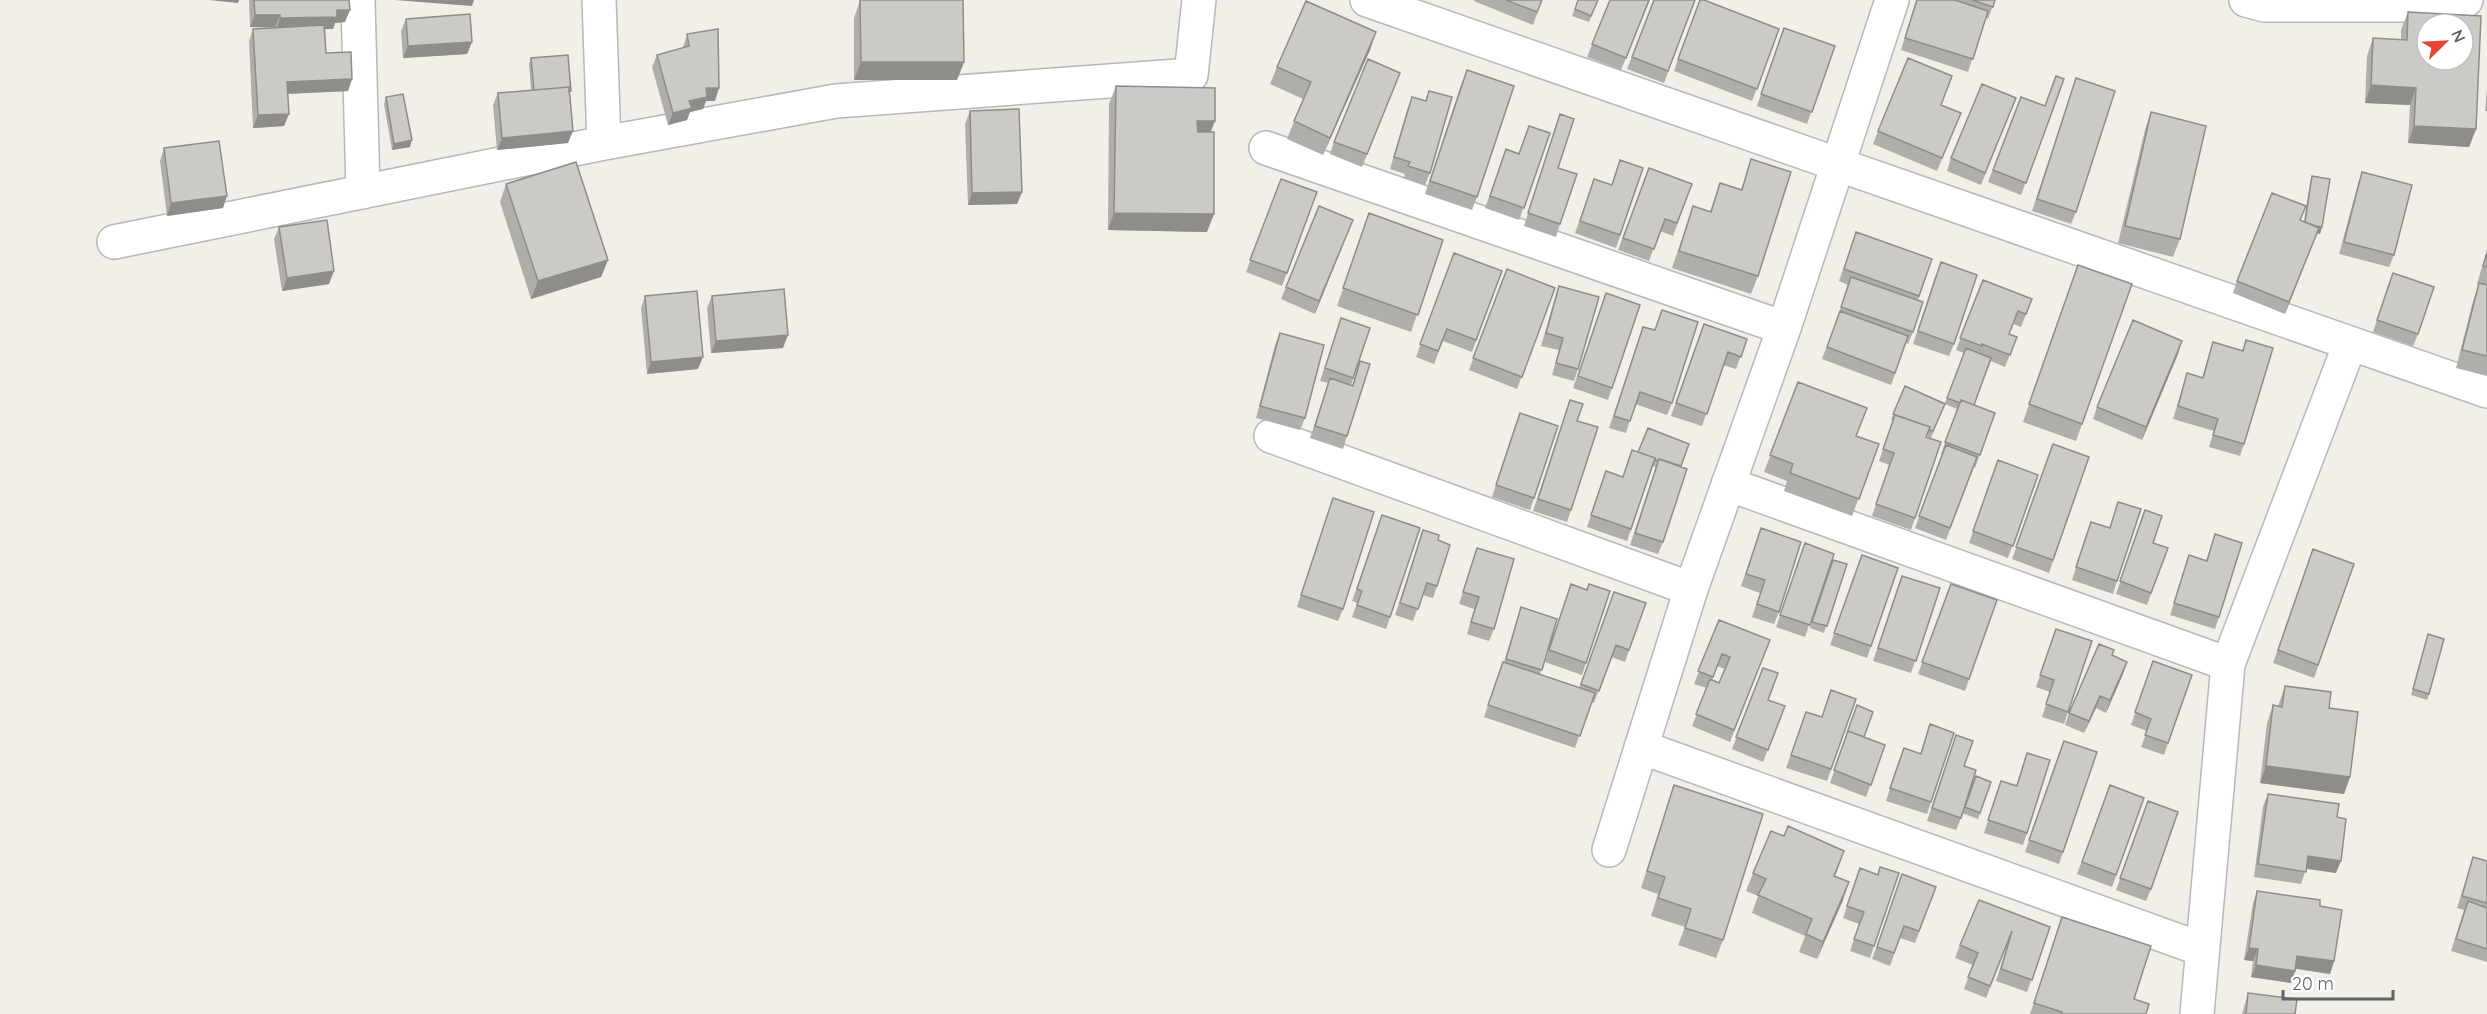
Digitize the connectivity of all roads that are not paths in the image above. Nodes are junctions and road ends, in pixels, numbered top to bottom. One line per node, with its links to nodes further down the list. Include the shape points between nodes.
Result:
1 (358, 0): 12 (street)
2 (599, 0): 9 (street)
3 (1199, 0): 9 (street, via 1191,75 836,100)
4 (1367, 0): 11 (street)
5 (1893, 0): 11 (street)
6 (2246, 0): 8 (street, via 2264,5)
7 (2466, 0): 8 (street)
8 (2422, 3)
9 (604, 143): 12 (street)
10 (1266, 148): 14 (street)
11 (1838, 166): 14 (street); 15 (street)
12 (363, 192): 13 (street)
13 (114, 242)
14 (1784, 328): 18 (street)
15 (2350, 344): 16 (street); 20 (street)
16 (2487, 391)
17 (1271, 436): 19 (street)
18 (1728, 484): 19 (street); 20 (street)
19 (1691, 589): 21 (street)
20 (2228, 664): 23 (street)
21 (1641, 747): 22 (street); 23 (street)
22 (1609, 850)
23 (2201, 949): 24 (street)
24 (2197, 1014)

